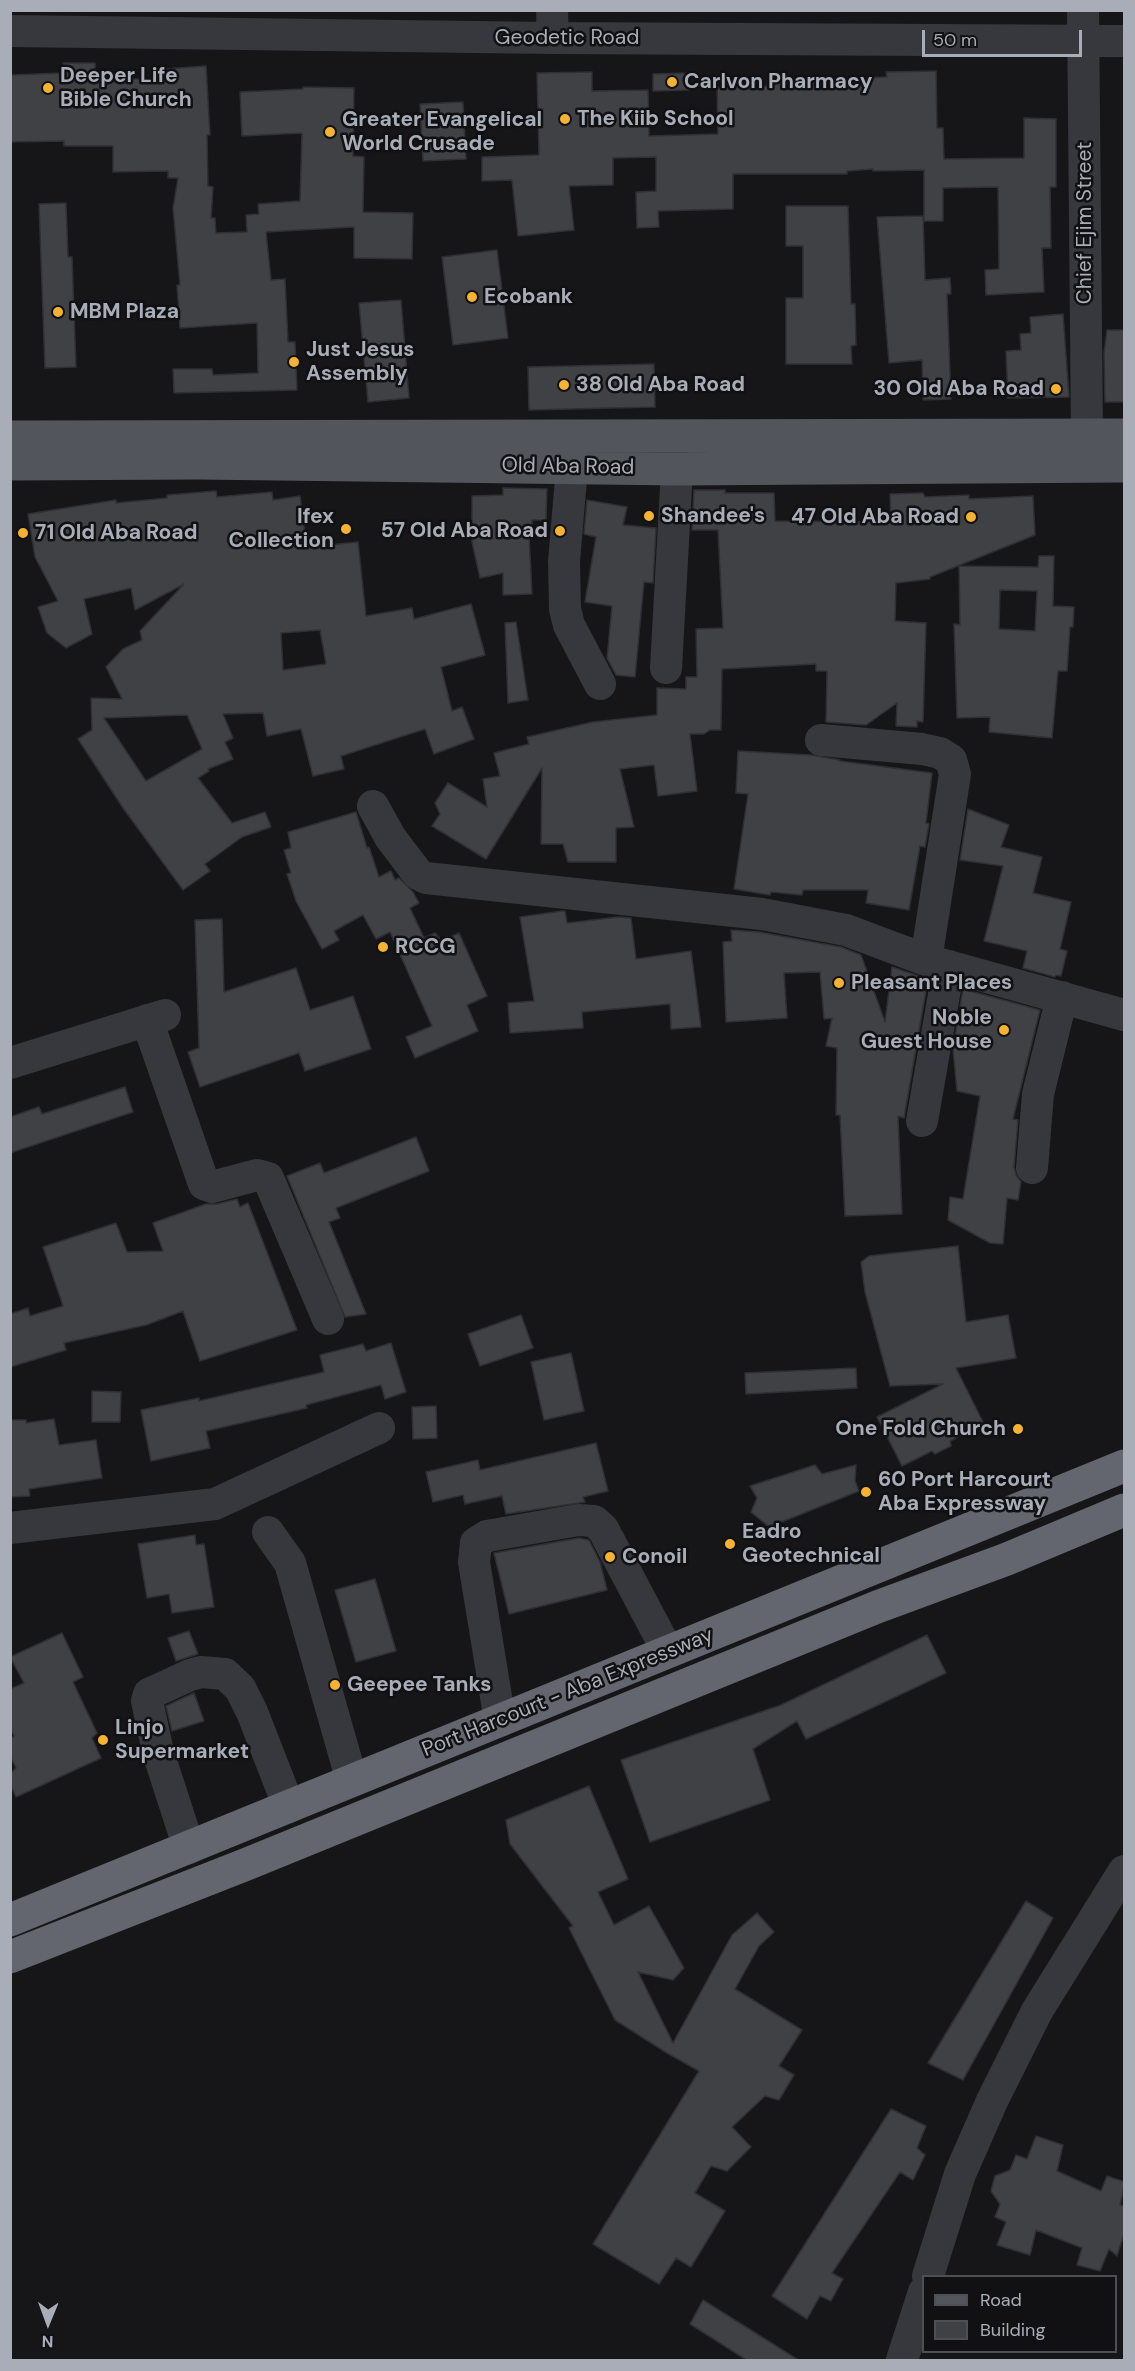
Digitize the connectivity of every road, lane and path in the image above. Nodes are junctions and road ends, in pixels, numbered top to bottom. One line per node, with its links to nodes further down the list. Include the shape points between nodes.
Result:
1 (552, 24): 2 (street, Geodetic Road); 3 (street, Geodetic Road)
2 (1083, 25): 4 (street, Geodetic Road); 5 (street, Chief Ejim Street)
3 (10, 31)
4 (1125, 41)
5 (1087, 435): 6 (main road, Old Aba Road); 7 (main road, Old Aba Road)
6 (1125, 435)
7 (10, 437)
8 (10, 464): 10 (main road, Old Aba Road)
9 (1125, 466): 11 (main road, Old Aba Road)
10 (572, 467): 11 (main road, Old Aba Road); 13 (street, via 564,561 565,609 569,625)
11 (677, 469): 12 (street)
12 (666, 668)
13 (600, 684)
14 (821, 740): 16 (street, via 922,749 951,760 955,774)
15 (373, 806): 16 (street, via 390,837 426,878 762,914 846,930)
16 (937, 963): 17 (street); 20 (street)
17 (1062, 997): 18 (street); 21 (street, via 1038,1094)
18 (1125, 1015)
19 (10, 1063): 22 (street, via 156,1018 204,1184 212,1187 257,1175 268,1178)
20 (922, 1121)
21 (1032, 1168)
22 (328, 1319)
23 (380, 1428): 26 (street, via 215,1504)
24 (1125, 1466): 28 (highway, Port Harcourt - Aba Expressway)
25 (1125, 1510): 35 (highway, Port Harcourt - Aba Expressway)
26 (10, 1528)
27 (268, 1532): 30 (street, via 290,1563)
28 (668, 1652): 29 (highway, Port Harcourt - Aba Expressway); 29 (street, via 603,1529 594,1521 578,1520 487,1536 476,1543 474,1562)
29 (501, 1721): 30 (highway, Port Harcourt - Aba Expressway)
30 (352, 1781): 31 (highway, Port Harcourt - Aba Expressway)
31 (289, 1807): 32 (highway, Port Harcourt - Aba Expressway); 32 (street, via 240,1688 225,1674 190,1675 150,1694 147,1701 158,1752)
32 (189, 1848): 34 (highway, Port Harcourt - Aba Expressway)
33 (1125, 1871): 36 (street, via 1037,2011 992,2100 960,2174)
34 (10, 1920)
35 (10, 1957)
36 (929, 2275)
37 (922, 2298): 38 (street)
38 (902, 2361)

